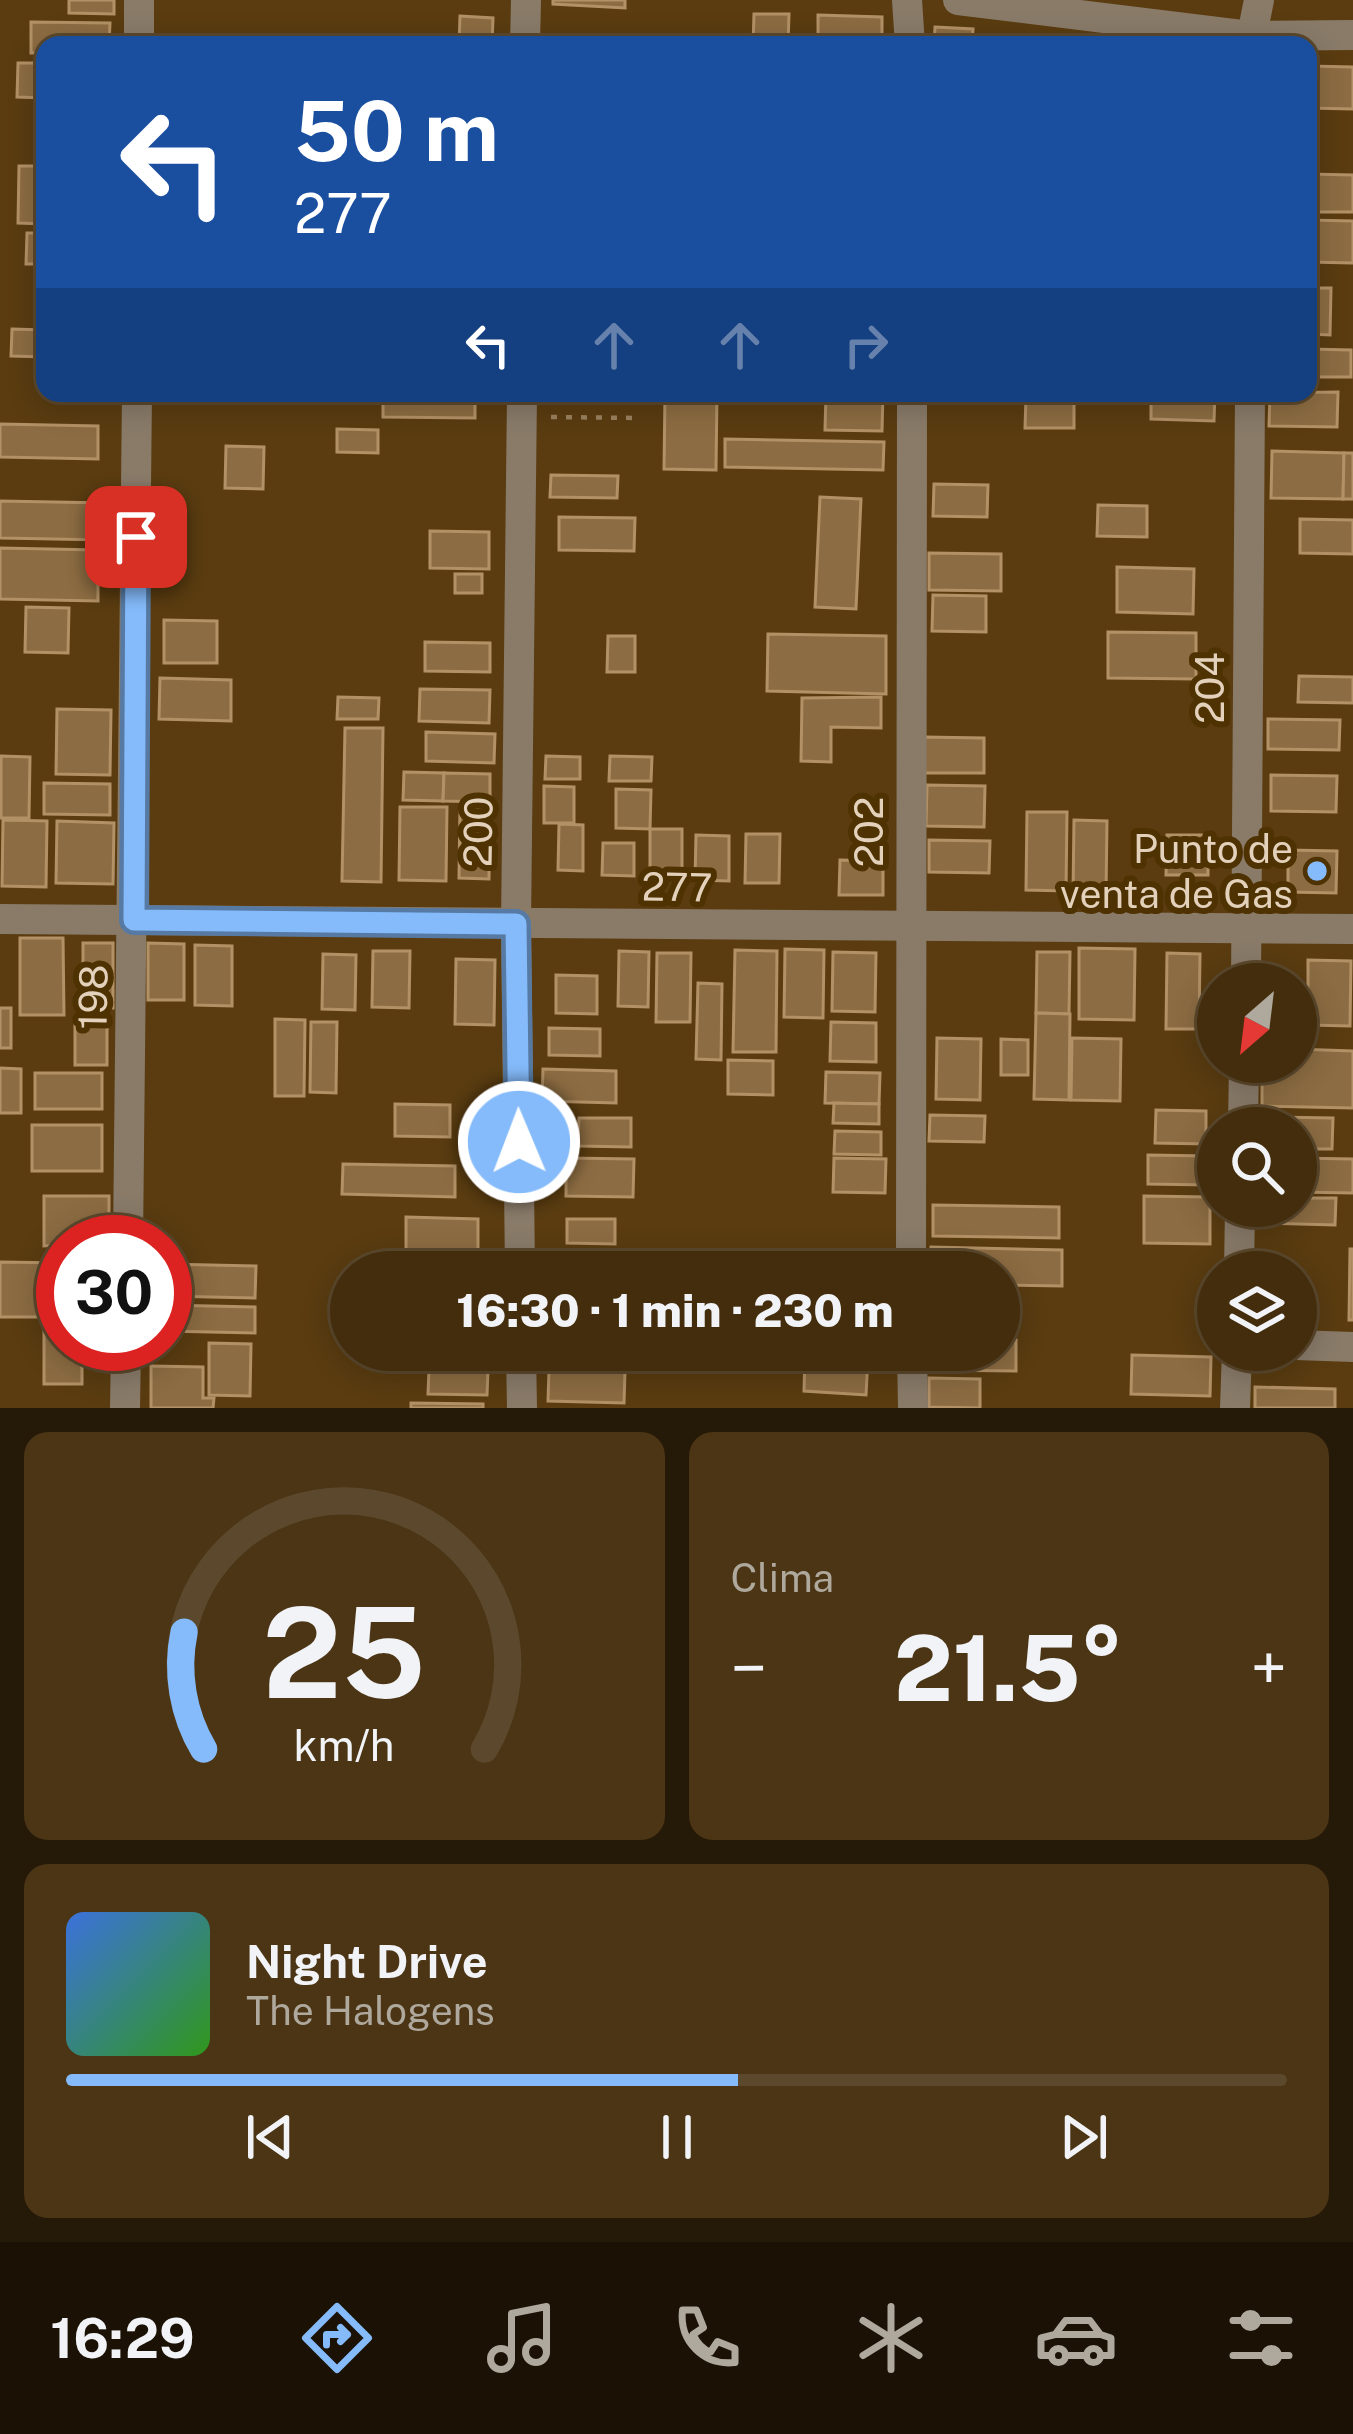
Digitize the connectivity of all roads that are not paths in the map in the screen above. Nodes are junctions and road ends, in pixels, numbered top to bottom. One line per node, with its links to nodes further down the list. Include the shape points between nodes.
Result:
1 (139, 0): 7 (street)
2 (526, 0): 8 (street)
3 (907, 0): 9 (street)
4 (958, 0): 10 (street)
5 (1259, 0): 11 (street)
6 (1353, 34): 12 (street)
7 (139, 36)
8 (525, 36)
9 (909, 36)
10 (1214, 36)
11 (1251, 36)
12 (1317, 36)
13 (137, 402): 18 (street, 198)
14 (912, 402): 20 (street, 202)
15 (1250, 402): 21 (street, 204)
16 (521, 405): 19 (street, 200)
17 (0, 919): 18 (street, 277)
18 (134, 920): 19 (street, 277); 24 (street, 198)
19 (516, 924): 20 (street, 277); 25 (street, 200)
20 (907, 928): 21 (street, 277); 26 (street, 202)
21 (1248, 928): 22 (street, 277); 23 (street, 204)
22 (1353, 928)
23 (1247, 963)
24 (129, 1215)
25 (520, 1251)
26 (911, 1251)
27 (1317, 1346): 28 (street)
28 (1353, 1347)
29 (126, 1371): 33 (street)
30 (521, 1371): 34 (street)
31 (912, 1371): 35 (street)
32 (1236, 1371): 36 (street)
33 (125, 1408)
34 (522, 1408)
35 (913, 1408)
36 (1234, 1408)

